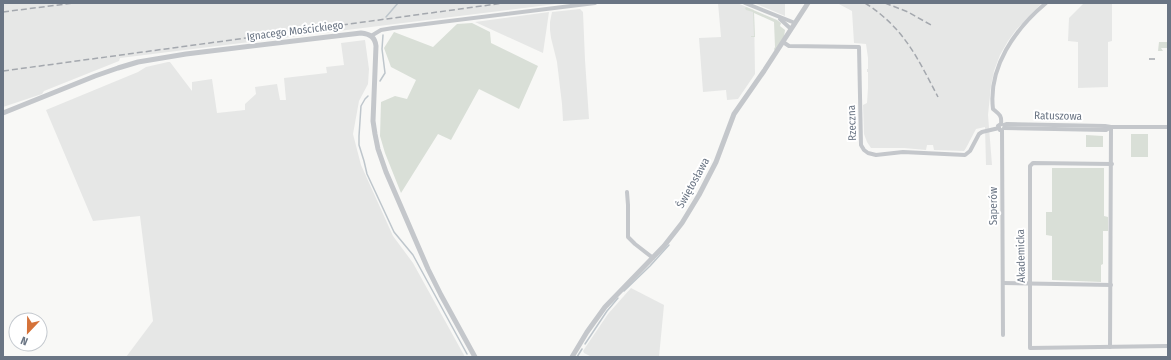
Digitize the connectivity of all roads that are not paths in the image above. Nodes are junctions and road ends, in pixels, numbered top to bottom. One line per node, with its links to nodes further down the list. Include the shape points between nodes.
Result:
1 (595, 3): 8 (street, Ignacego Mościckiego, via 393,28 380,30)
2 (745, 3): 5 (street)
3 (808, 3): 6 (street, Świętosława)
4 (1046, 3): 11 (street, Saperów, via 1022,26 996,72 992,104 993,109 1002,118)
5 (778, 17): 6 (street); 7 (street)
6 (795, 23): 7 (street, Świętosława)
7 (791, 29): 9 (street, Świętosława)
8 (371, 36): 10 (street, Ignacego Mościckiego, via 361,33 146,61 95,76); 23 (street, via 376,46 373,120 378,149 428,268)
9 (783, 42): 11 (street, Rzeczna, via 790,46 859,47 862,145 864,150 872,154 903,152 965,155 979,134); 16 (street, Świętosława, via 734,114 719,155 691,209)
10 (3, 113)
11 (1002, 127): 13 (street, Ratuszowa, via 1106,130); 17 (street, Saperów)
12 (1168, 127): 13 (street, Ratuszowa)
13 (1112, 128): 14 (street)
14 (1112, 164): 18 (street, Akademicka, via 1031,164); 19 (street)
15 (627, 192): 16 (street, via 628,236)
16 (653, 258): 24 (street, Świętosława, via 605,308)
17 (1003, 283): 18 (street); 20 (street, Saperów)
18 (1030, 283): 19 (street); 22 (street, Akademicka, via 1030,348)
19 (1111, 285): 22 (street)
20 (1003, 335)
21 (1168, 346): 22 (street, Akademicka)
22 (1110, 347)
23 (475, 357)
24 (572, 357)

